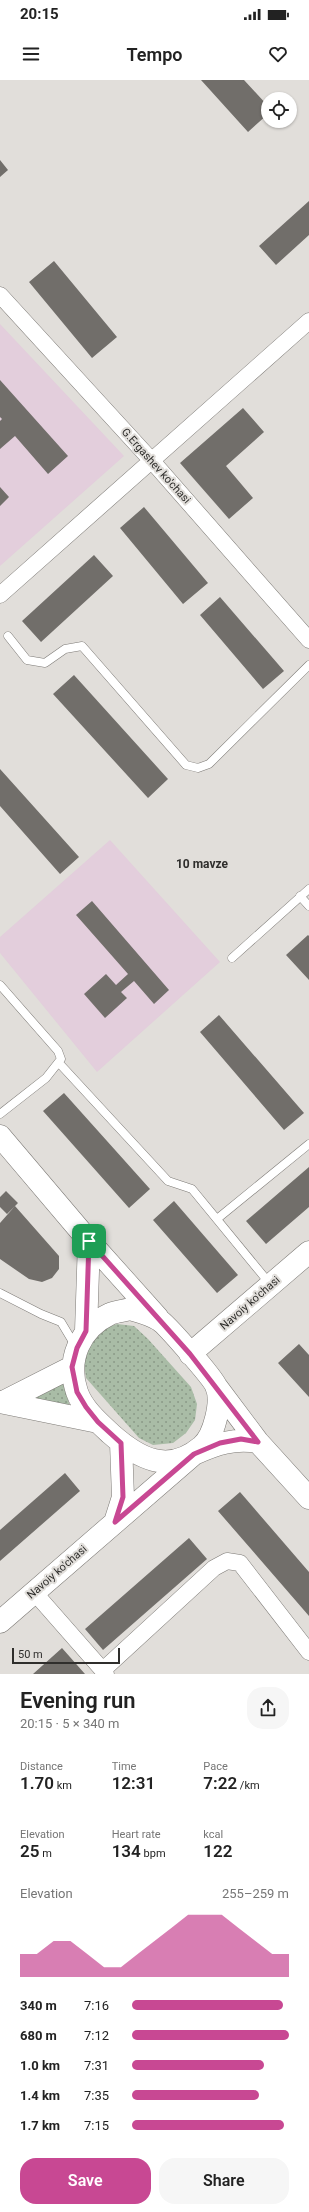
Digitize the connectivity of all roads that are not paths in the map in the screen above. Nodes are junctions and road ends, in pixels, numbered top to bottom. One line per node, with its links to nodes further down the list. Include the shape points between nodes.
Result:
1 (0, 295): 3 (street, G.Ergashev ko'chasi)
2 (309, 321): 3 (street)
3 (152, 461): 4 (street); 6 (street, G.Ergashev ko'chasi)
4 (0, 595)
5 (8, 636): 7 (lane, via 27,660 45,663 65,649 82,646 186,765 198,768 209,764)
6 (309, 640)
7 (309, 665)
8 (309, 889): 9 (lane)
9 (300, 896): 10 (lane); 11 (lane)
10 (309, 906)
11 (232, 958)
12 (0, 986): 13 (lane, via 58,1051 61,1059)
13 (59, 1063): 14 (lane, via 46,1078); 17 (lane, via 168,1181 192,1189)
14 (0, 1114)
15 (0, 1136): 18 (main road)
16 (309, 1144): 17 (lane)
17 (217, 1219): 20 (lane)
18 (89, 1241): 22 (main road); 23 (main road)
19 (309, 1252): 20 (main road, Navoiy ko'chasi)
20 (271, 1284): 24 (main road, Navoiy ko'chasi)
21 (0, 1292): 23 (lane, via 61,1322)
22 (160, 1320): 23 (main road, via 130,1309 110,1314); 24 (main road)
23 (78, 1349): 26 (main road); 27 (main road, via 77,1392)
24 (190, 1354): 25 (main road)
25 (216, 1386): 28 (main road); 30 (main road, via 218,1407 213,1429 207,1442)
26 (2, 1402): 27 (main road)
27 (98, 1422): 29 (main road)
28 (258, 1442): 30 (main road, via 241,1439 220,1443); 31 (main road)
29 (121, 1443): 30 (main road, via 135,1454 153,1460 169,1462); 32 (main road, via 123,1497)
30 (194, 1454): 32 (main road, Navoiy ko'chasi)
31 (309, 1498)
32 (115, 1522): 33 (main road, Navoiy ko'chasi)
33 (34, 1592): 34 (main road, Navoiy ko'chasi); 36 (street)
34 (0, 1622)
35 (309, 1652): 36 (street, via 240,1563 228,1562 214,1568)
36 (104, 1672)

